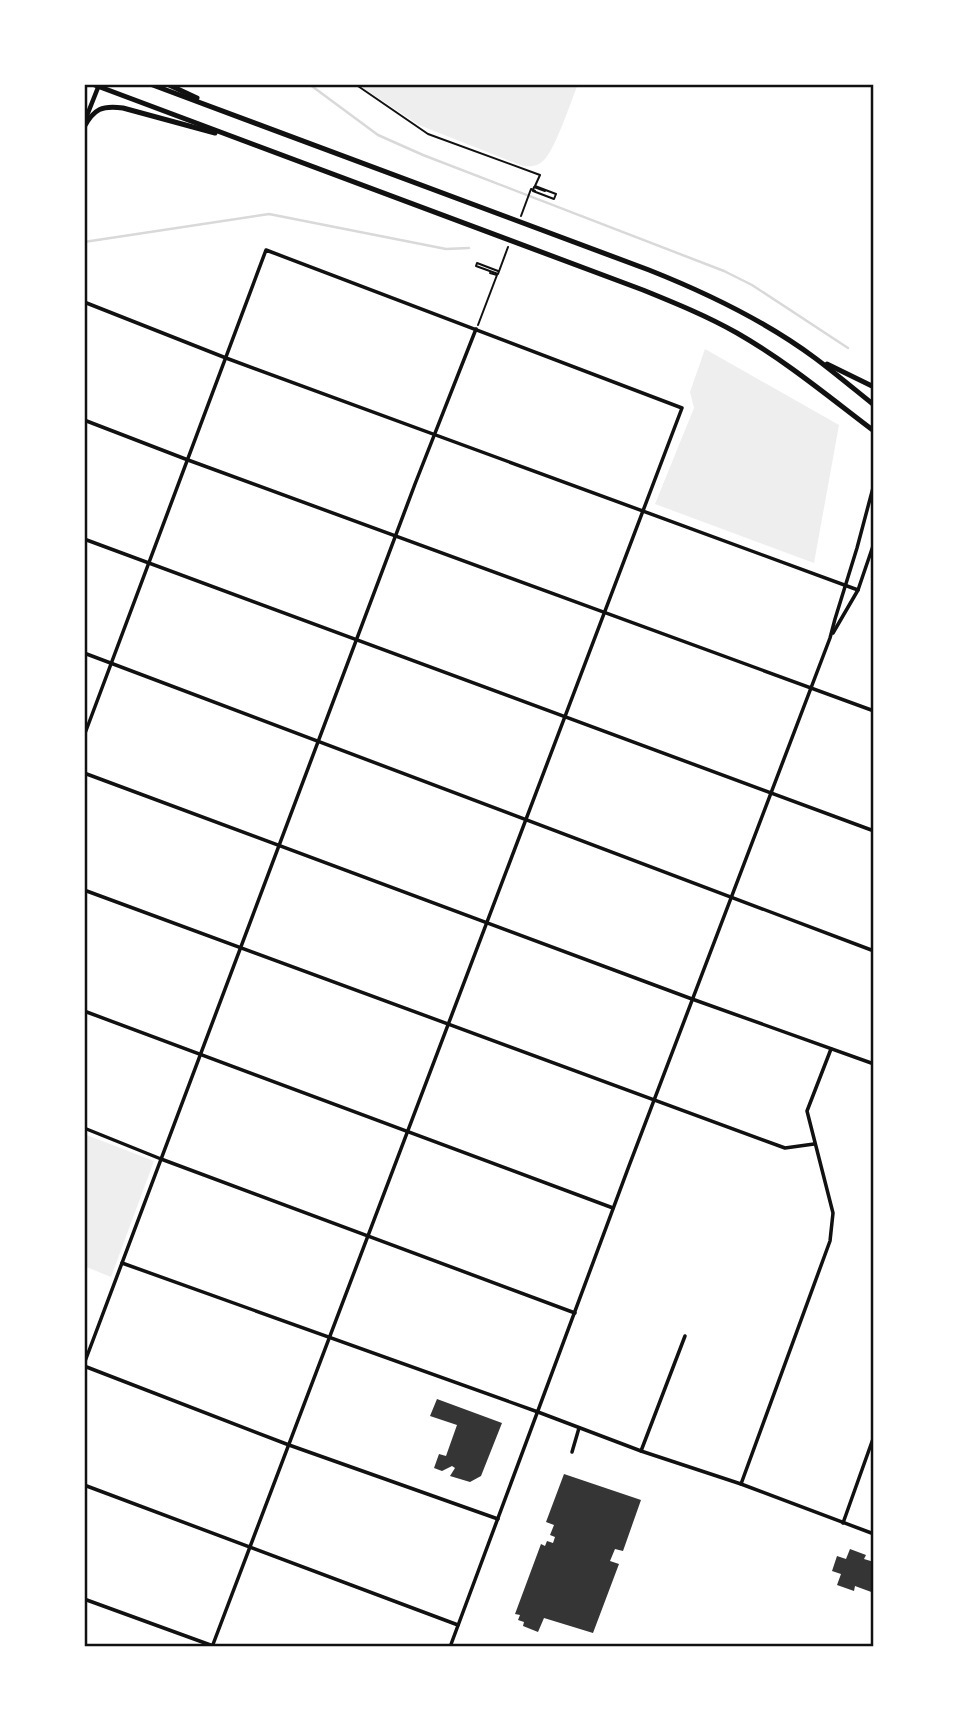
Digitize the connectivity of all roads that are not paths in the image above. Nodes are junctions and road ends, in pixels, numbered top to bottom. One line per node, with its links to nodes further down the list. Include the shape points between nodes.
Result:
1 (150, 84): 4 (highway)
2 (167, 84): 4 (highway)
3 (97, 85): 5 (main road); 6 (highway)
4 (235, 116): 9 (highway, via 684,283 750,316)
5 (84, 125): 6 (highway, via 97,110 116,107)
6 (247, 142): 14 (highway, via 694,311 785,364)
7 (84, 302): 10 (street)
8 (476, 329): 10 (street, via 266,250); 15 (street); 18 (street, via 682,408)
9 (814, 357): 11 (highway); 12 (highway)
10 (226, 358): 15 (street); 16 (street)
11 (874, 387)
12 (874, 405)
13 (84, 420): 16 (street)
14 (874, 431)
15 (435, 434): 18 (street); 19 (street)
16 (188, 460): 19 (street); 22 (street)
17 (874, 484): 23 (street)
18 (642, 512): 23 (street); 25 (street)
19 (395, 536): 25 (street); 27 (street)
20 (84, 539): 22 (street)
21 (874, 543): 24 (street)
22 (149, 564): 27 (street); 29 (street)
23 (846, 586): 24 (street); 26 (street)
24 (858, 590): 26 (street)
25 (604, 613): 30 (street); 32 (street)
26 (830, 638): 30 (street)
27 (356, 640): 32 (street); 34 (street)
28 (84, 653): 29 (street)
29 (111, 663): 33 (street); 34 (street)
30 (811, 688): 31 (street); 36 (street)
31 (874, 711)
32 (565, 717): 36 (street); 37 (street)
33 (84, 736)
34 (318, 741): 37 (street); 39 (street)
35 (84, 773): 39 (street)
36 (770, 793): 38 (street); 41 (street)
37 (526, 820): 41 (street); 42 (street)
38 (874, 831)
39 (279, 845): 42 (street); 43 (street)
40 (84, 890): 43 (street)
41 (730, 897): 44 (street); 45 (street)
42 (487, 923): 45 (street); 47 (street)
43 (240, 948): 47 (street); 49 (street)
44 (874, 951)
45 (692, 999): 48 (street); 51 (street)
46 (84, 1011): 49 (street)
47 (448, 1024): 51 (street); 53 (street)
48 (831, 1049): 50 (street); 54 (street, via 807,1111)
49 (200, 1054): 53 (street); 55 (street)
50 (874, 1065)
51 (654, 1100): 54 (street, via 785,1149); 56 (street)
52 (84, 1128): 55 (street)
53 (408, 1132): 56 (street); 57 (street)
54 (814, 1144): 69 (street, via 833,1213 830,1241)
55 (161, 1159): 57 (street); 58 (street)
56 (614, 1209): 59 (street)
57 (368, 1236): 59 (street); 61 (street)
58 (122, 1263): 61 (street); 62 (street)
59 (575, 1313): 63 (street)
60 (685, 1336): 67 (street)
61 (330, 1338): 63 (street); 66 (street)
62 (84, 1365): 66 (street)
63 (538, 1412): 64 (street); 71 (street)
64 (579, 1428): 67 (street); 68 (street)
65 (874, 1436): 72 (street)
66 (289, 1445): 71 (street); 74 (street)
67 (641, 1451): 69 (street)
68 (572, 1452)
69 (741, 1484): 72 (street)
70 (84, 1485): 74 (street)
71 (498, 1519): 76 (street)
72 (843, 1523): 73 (street)
73 (874, 1534)
74 (250, 1547): 76 (street); 77 (street)
75 (84, 1599): 77 (street)
76 (458, 1625): 78 (street)
77 (214, 1647)
78 (450, 1647)

